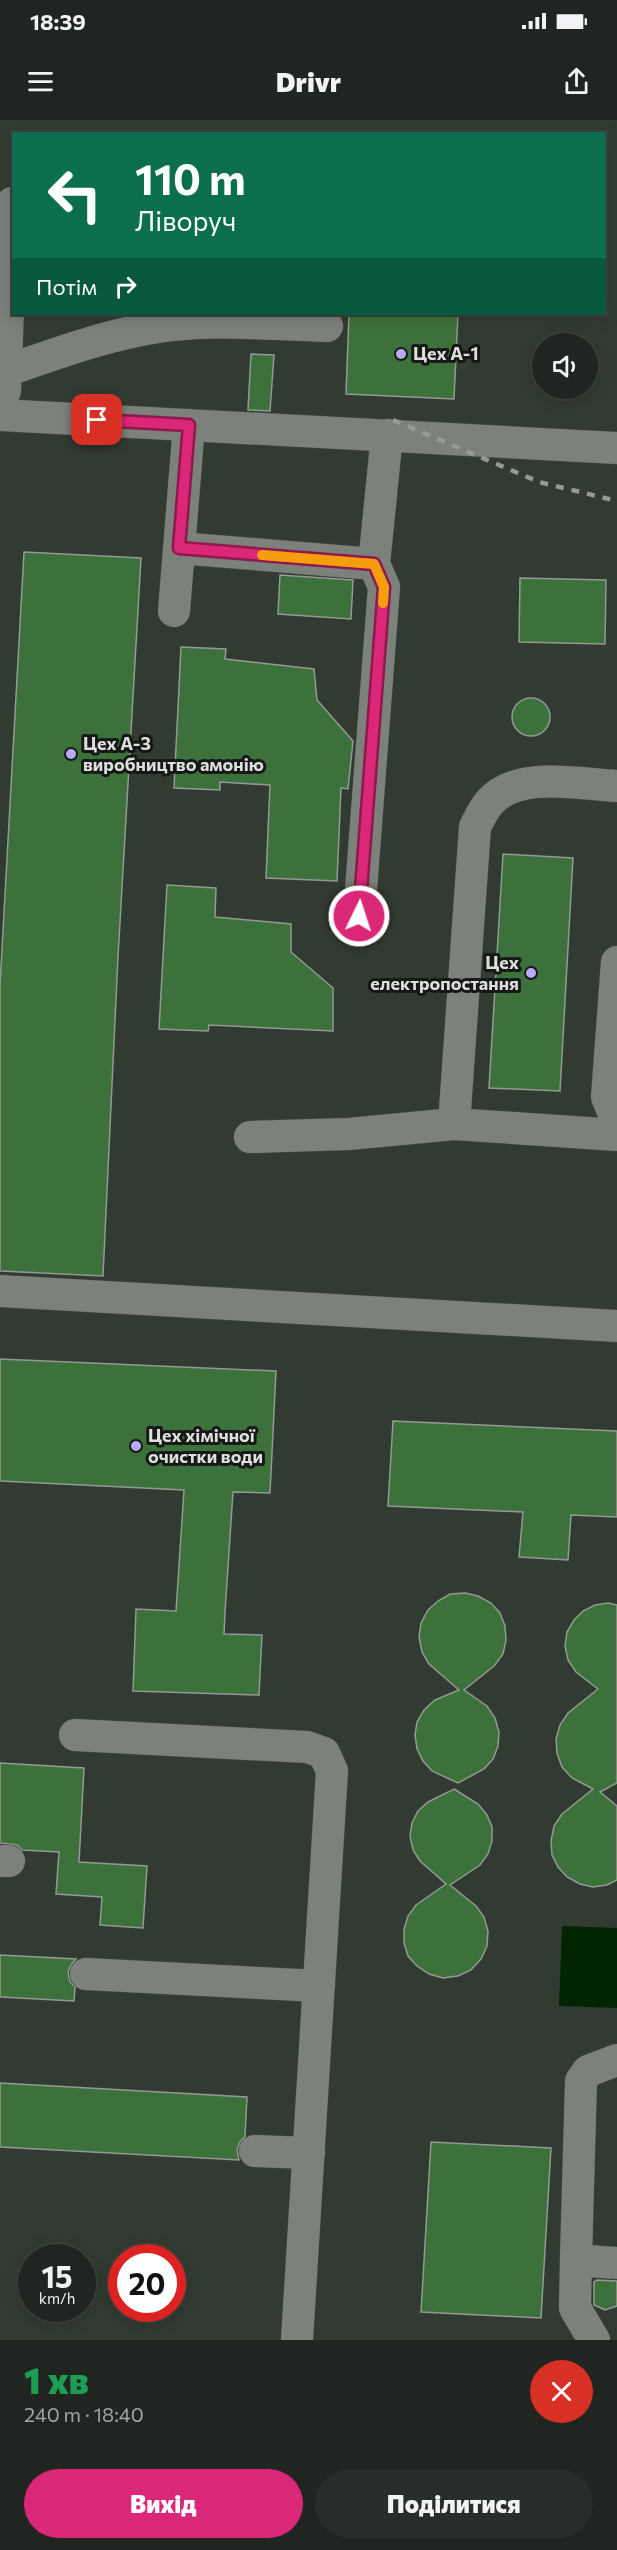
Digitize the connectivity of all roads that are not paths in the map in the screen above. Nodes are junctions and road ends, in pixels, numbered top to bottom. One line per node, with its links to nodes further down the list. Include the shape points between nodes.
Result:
1 (9, 203): 3 (lane)
2 (327, 326): 3 (lane, via 197,323 124,333)
3 (6, 371): 4 (lane)
4 (2, 415): 5 (lane)
5 (189, 425): 6 (lane); 8 (lane)
6 (387, 435): 7 (lane); 9 (lane)
7 (617, 448)
8 (179, 548): 9 (lane); 10 (lane)
9 (374, 564): 12 (lane, via 384,587)
10 (174, 611)
11 (617, 786): 15 (lane, via 530,781 505,789 489,803 475,827)
12 (359, 916)
13 (617, 962): 14 (lane, via 607,1097)
14 (617, 1121)
15 (454, 1124): 16 (lane); 17 (lane, via 349,1134)
16 (617, 1135)
17 (250, 1137)
18 (0, 1291): 19 (lane)
19 (617, 1326)
20 (75, 1735): 22 (lane, via 307,1747 324,1754 332,1771)
21 (86, 1974): 22 (lane)
22 (319, 1986): 25 (lane)
23 (617, 2060): 26 (lane, via 588,2071 580,2081)
24 (255, 2151): 25 (lane)
25 (309, 2153): 28 (lane)
26 (576, 2257): 27 (lane); 29 (lane, via 575,2308)
27 (617, 2263)
28 (297, 2340)
29 (594, 2340)

